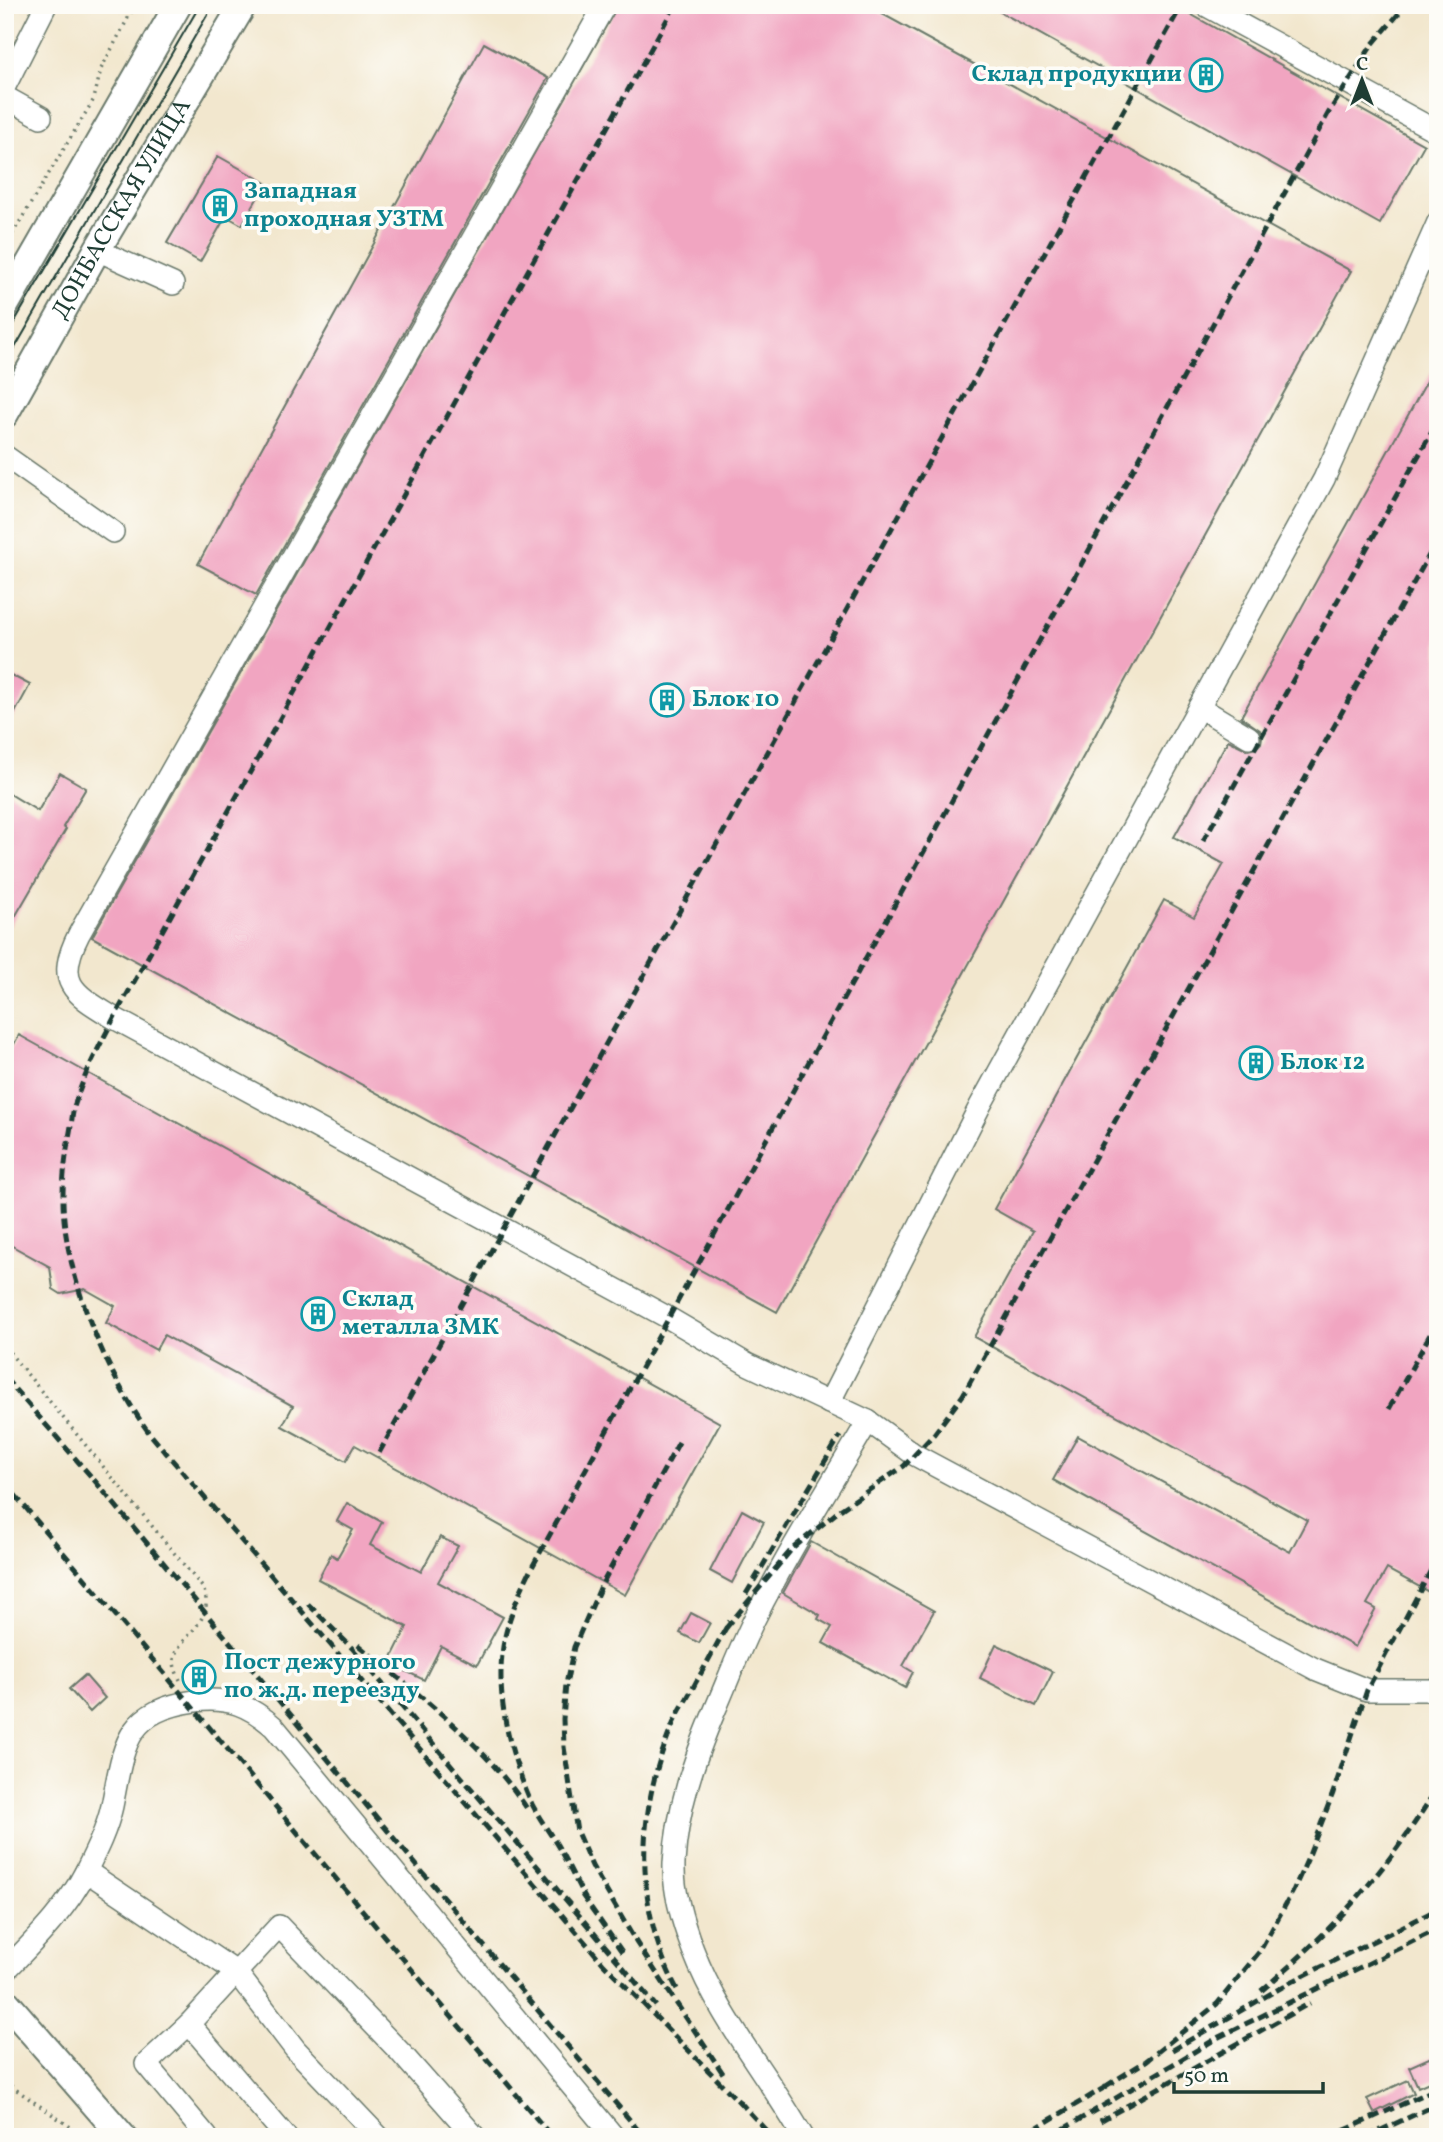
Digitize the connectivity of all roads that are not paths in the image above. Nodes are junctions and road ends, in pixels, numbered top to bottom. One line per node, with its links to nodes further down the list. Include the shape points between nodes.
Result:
1 (46, 5): 6 (street)
2 (178, 5): 13 (main road)
3 (243, 5): 11 (main road, ДОНБАССКАЯ УЛИЦА)
4 (605, 5): 19 (street, via 79,934 72,948 70,985 114,1018 747,1364)
5 (1205, 5): 9 (street)
6 (5, 86)
7 (5, 97): 8 (street)
8 (41, 117)
9 (1438, 132)
10 (1438, 222): 17 (street, via 1324,479)
11 (97, 250): 12 (street); 14 (main road, ДОНБАССКАЯ УЛИЦА)
12 (173, 284)
13 (5, 306)
14 (5, 414)
15 (5, 456): 16 (street)
16 (113, 532)
17 (1199, 706): 18 (street); 19 (street, via 980,1106)
18 (1249, 737)
19 (829, 1403): 20 (street)
20 (868, 1421): 21 (street, via 915,1455 1315,1669 1367,1690); 33 (street, via 786,1561 729,1675 687,1782 674,1866 692,1949 715,2001)
21 (1438, 1690)
22 (86, 1871): 23 (street, via 63,1908); 24 (street); 32 (street, via 108,1819 134,1729 159,1710 203,1700 250,1707 279,1732)
23 (5, 1971)
24 (236, 1972): 26 (street); 30 (street, via 295,2049); 31 (street, via 279,1926)
25 (5, 2001): 27 (main road)
26 (189, 2024): 28 (street, via 146,2064); 29 (street)
27 (123, 2137)
28 (207, 2137)
29 (286, 2137)
30 (379, 2137)
31 (475, 2137)
32 (614, 2137)
33 (803, 2137)

